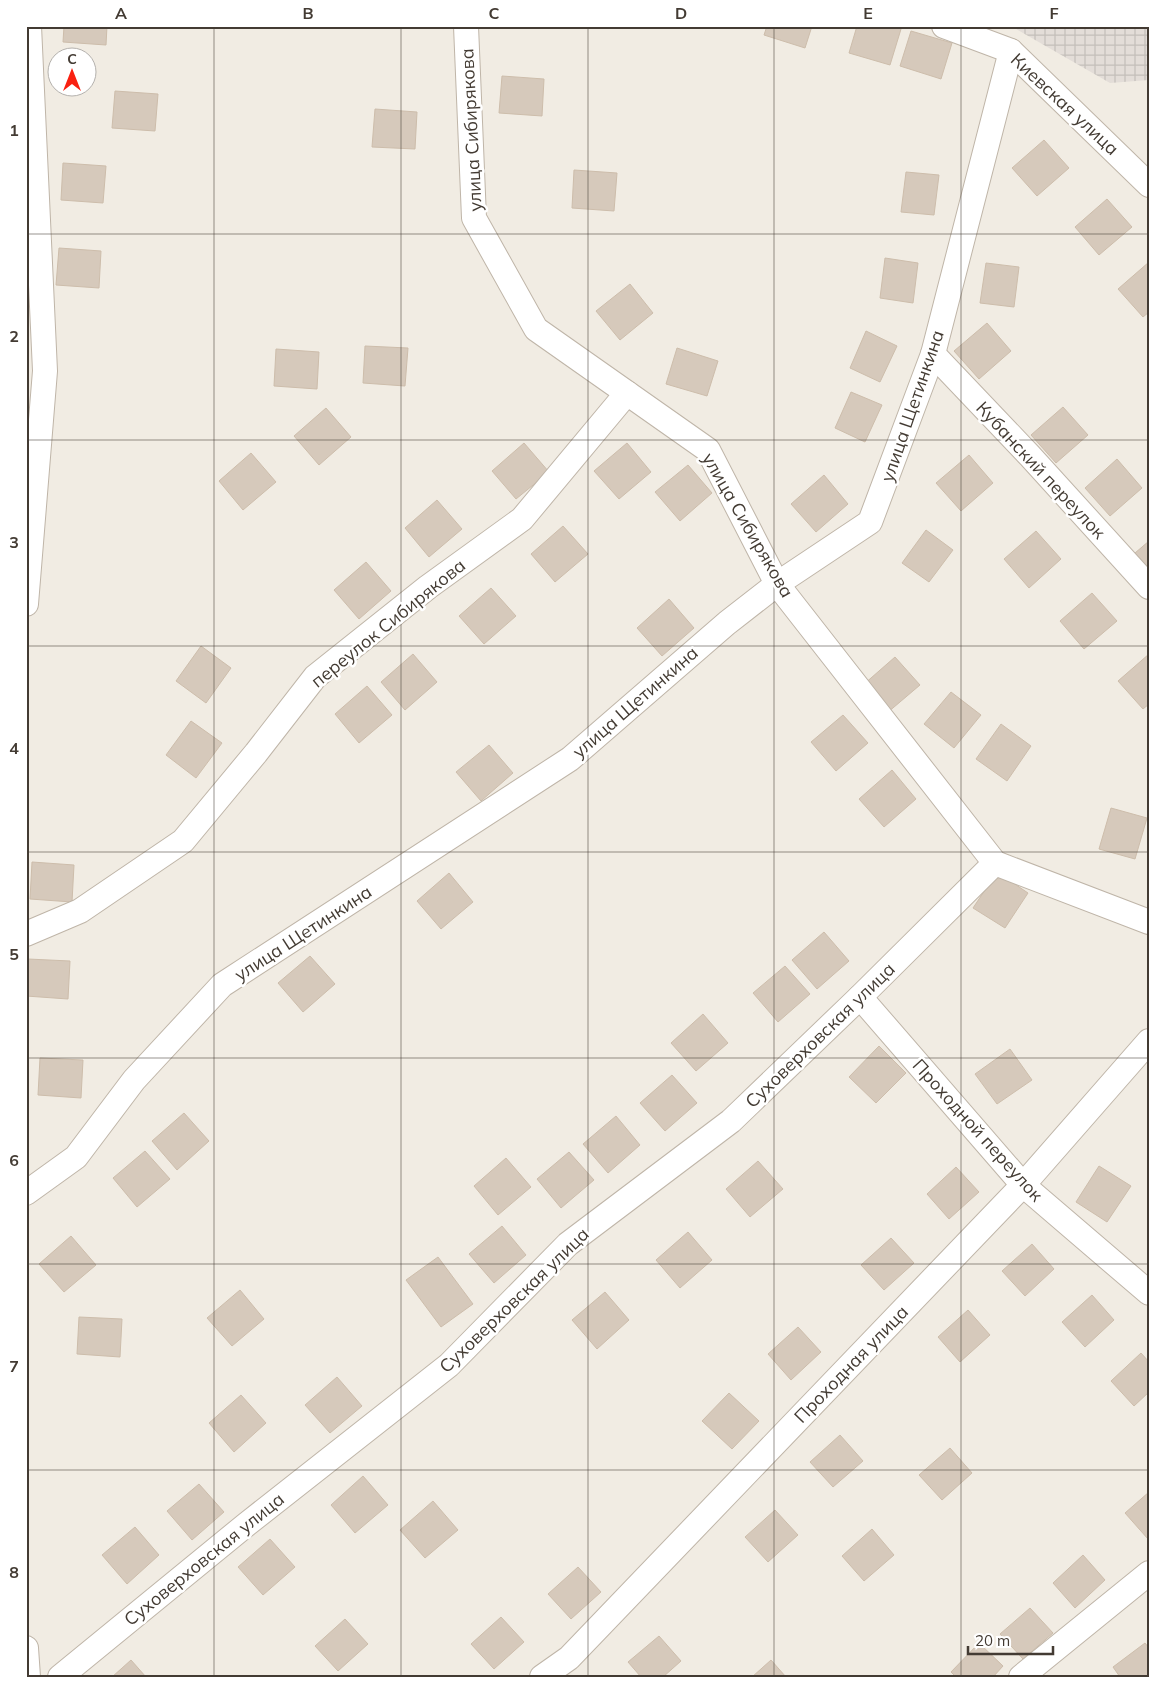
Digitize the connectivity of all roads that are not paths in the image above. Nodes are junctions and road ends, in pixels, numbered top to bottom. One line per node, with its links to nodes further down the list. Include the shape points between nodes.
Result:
1 (29, 26): 10 (street, via 45,371)
2 (466, 26): 7 (street, улица Сибирякова, via 474,218 536,329)
3 (944, 26): 4 (street, Киевская улица)
4 (1011, 51): 5 (street, Киевская улица); 6 (street, улица Щетинкина)
5 (1149, 185)
6 (933, 354): 8 (street, улица Щетинкина, via 870,522); 9 (street, Кубанский переулок)
7 (627, 393): 8 (street, улица Сибирякова, via 708,450); 13 (street, переулок Сибирякова, via 522,520 428,587 315,677 183,840 80,911)
8 (777, 584): 11 (street, улица Сибирякова); 17 (street, улица Щетинкина, via 570,759 222,985 134,1080 76,1157)
9 (1149, 587)
10 (26, 604)
11 (995, 863): 12 (street); 14 (street, Суховерховская улица)
12 (1149, 922)
13 (26, 934)
14 (860, 997): 16 (street, Проходной переулок); 22 (street, Суховерховская улица, via 731,1121 568,1244 449,1365)
15 (1149, 1041): 16 (street, Проходная улица)
16 (1023, 1185): 18 (street, Проходной переулок); 23 (street, Проходная улица, via 569,1658)
17 (26, 1193)
18 (1149, 1293)
19 (1149, 1573): 24 (street)
20 (26, 1648): 21 (street)
21 (28, 1677)
22 (60, 1677)
23 (542, 1677)
24 (1021, 1677)

